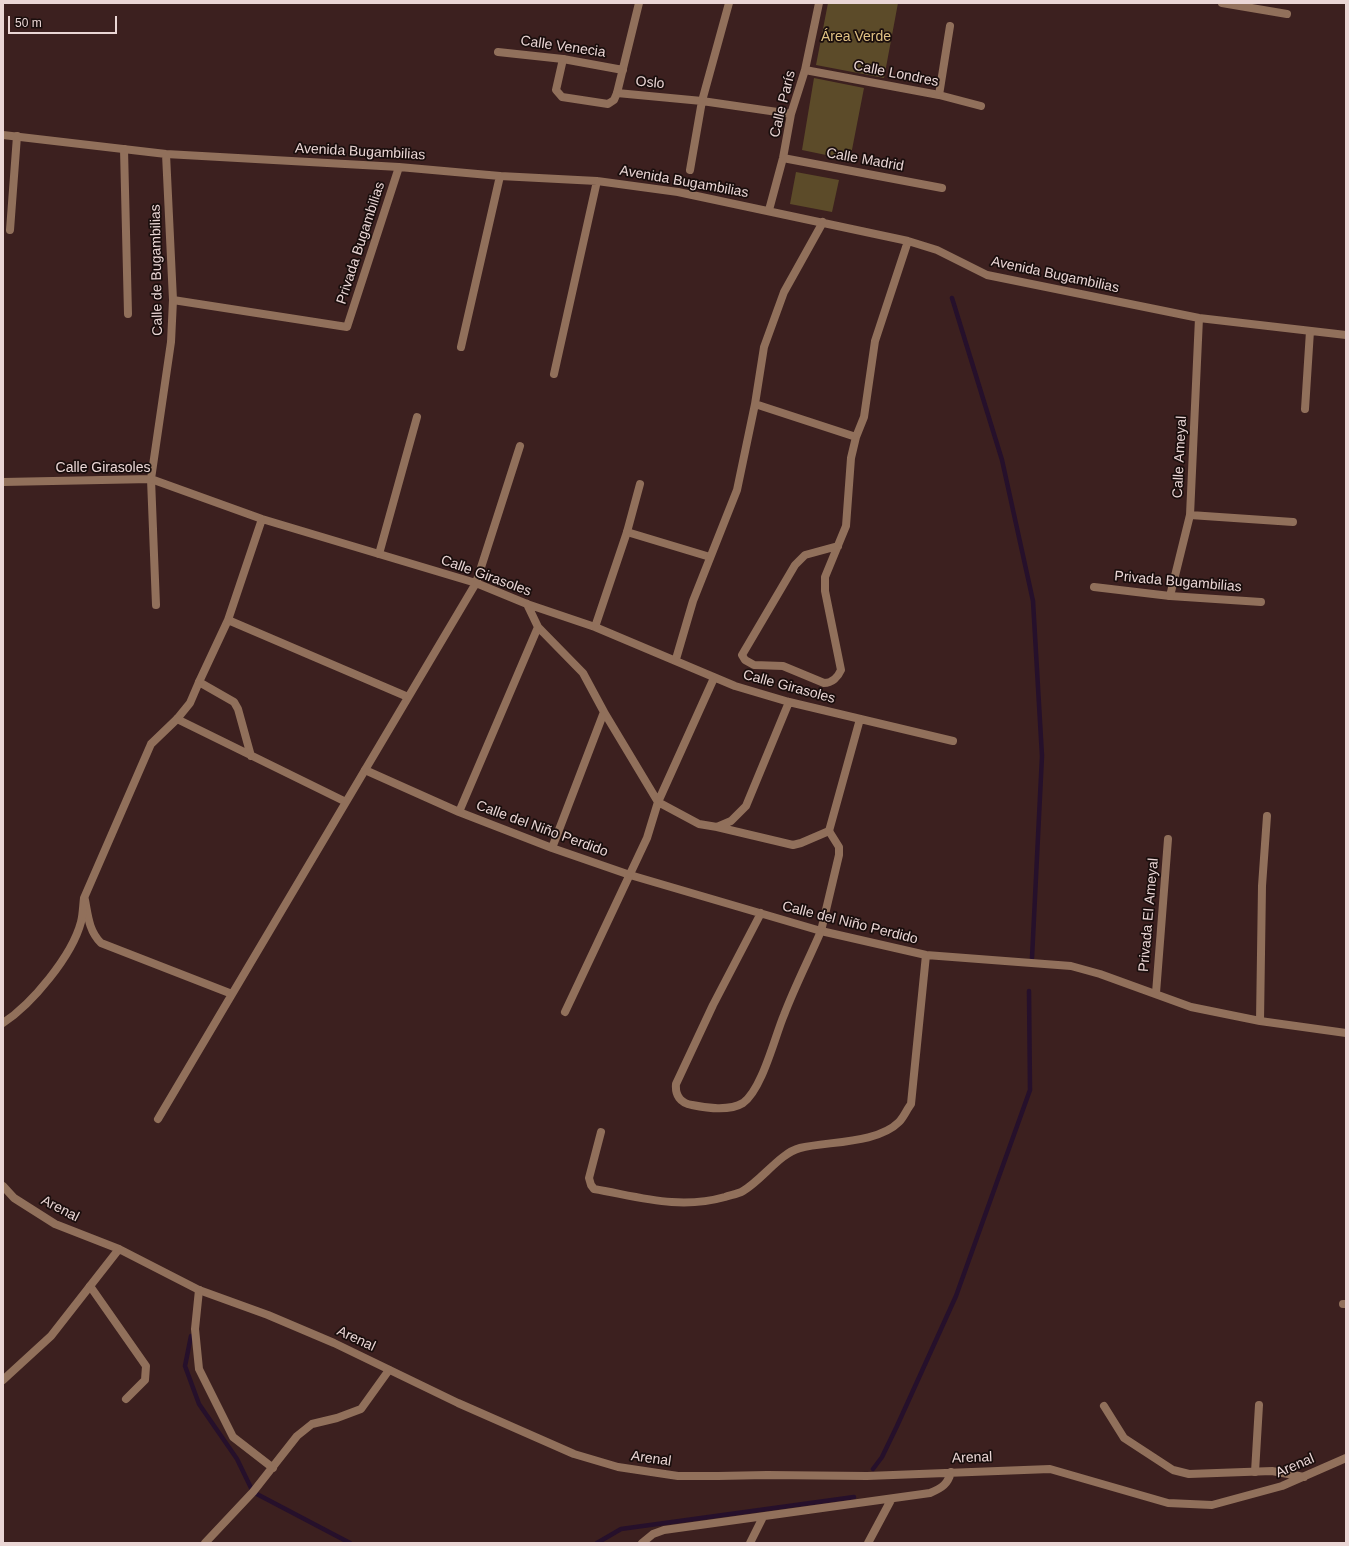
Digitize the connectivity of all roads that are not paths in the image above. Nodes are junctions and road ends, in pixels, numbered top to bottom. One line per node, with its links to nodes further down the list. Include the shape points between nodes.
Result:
1 (729, 3): 13 (street)
2 (819, 3): 10 (street, Calle París)
3 (1222, 3): 5 (street)
4 (637, 4): 9 (street, Oslo)
5 (1288, 14)
6 (950, 26): 12 (street)
7 (498, 52): 8 (street, Calle Venecia)
8 (563, 59): 9 (street, Calle Venecia); 11 (street, via 556,90 562,97 608,104 614,100)
9 (623, 70): 11 (street, Oslo)
10 (805, 70): 12 (street, Calle Londres); 15 (street, Calle París)
11 (617, 93): 13 (street, Oslo)
12 (939, 95): 14 (street, Calle Londres)
13 (702, 100): 15 (street); 22 (street)
14 (981, 106)
15 (791, 114): 20 (street, Calle París)
16 (3, 135): 17 (street, Avenida Bugambilias)
17 (17, 136): 18 (street, Avenida Bugambilias); 28 (street)
18 (124, 149): 19 (street, Avenida Bugambilias); 31 (street)
19 (166, 154): 21 (street, Avenida Bugambilias); 30 (street, Calle de Bugambilias)
20 (783, 158): 25 (street, Calle Madrid); 26 (street, Calle París)
21 (399, 167): 23 (street, Avenida Bugambilias); 30 (street, Privada Bugambilias, via 347,327)
22 (690, 170)
23 (500, 176): 24 (street, Avenida Bugambilias); 35 (street)
24 (597, 181): 26 (street, Avenida Bugambilias, via 678,192); 36 (street)
25 (942, 188)
26 (769, 210): 27 (street, Avenida Bugambilias)
27 (823, 222): 29 (street, Avenida Bugambilias); 37 (street, via 784,292 764,347)
28 (10, 230)
29 (908, 241): 32 (street, Avenida Bugambilias, via 937,250 987,276); 40 (street, via 875,341 864,417)
30 (173, 300): 42 (street, Calle de Bugambilias, via 171,342)
31 (128, 314)
32 (1199, 318): 33 (street, Avenida Bugambilias); 45 (street, Calle Ameyal)
33 (1310, 331): 34 (street, Avenida Bugambilias); 38 (street)
34 (1346, 335)
35 (461, 347)
36 (554, 374)
37 (754, 404): 40 (street); 51 (street, via 738,490)
38 (1304, 409)
39 (417, 417): 50 (street)
40 (856, 437): 49 (street, via 851,458 846,526)
41 (520, 446): 52 (street)
42 (151, 480): 43 (street, Calle Girasoles); 46 (street, Calle Girasoles); 57 (street, Calle de Bugambilias)
43 (3, 482)
44 (640, 484): 48 (street)
45 (1190, 515): 47 (street); 54 (street, Calle Ameyal)
46 (262, 519): 50 (street, Calle Girasoles); 58 (street)
47 (1293, 522)
48 (627, 532): 51 (street); 59 (street)
49 (838, 546): 49 (street, via 805,555 795,564 742,655 745,660 754,665 783,666 824,683 829,683 839,675 841,670 825,591 825,577)
50 (379, 554): 52 (street, Calle Girasoles)
51 (710, 558): 61 (street, via 693,601)
52 (476, 583): 56 (street, Calle Girasoles); 64 (street)
53 (1094, 587): 54 (street, Privada Bugambilias)
54 (1170, 596): 55 (street, Privada Bugambilias)
55 (1260, 602)
56 (528, 604): 59 (street, Calle Girasoles); 60 (street)
57 (156, 606)
58 (228, 620): 63 (street); 64 (street)
59 (596, 627): 61 (street, Calle Girasoles)
60 (538, 628): 66 (street, via 583,673); 74 (street)
61 (676, 659): 62 (street, Calle Girasoles)
62 (714, 678): 65 (street, Calle Girasoles); 73 (street)
63 (200, 682): 67 (street, via 190,703); 70 (street, via 234,702)
64 (408, 697): 71 (street)
65 (789, 702): 68 (street, Calle Girasoles); 76 (street, via 746,806 732,821)
66 (604, 712): 73 (street); 79 (street)
67 (177, 719): 70 (street); 81 (street, via 151,744)
68 (860, 719): 69 (street, Calle Girasoles); 77 (street)
69 (953, 741)
70 (251, 756): 72 (street)
71 (365, 770): 72 (street); 74 (street, Calle del Niño Perdido)
72 (346, 802): 86 (street)
73 (658, 802): 76 (street, via 699,824); 80 (street, via 647,838)
74 (459, 812): 79 (street, Calle del Niño Perdido)
75 (1267, 816): 88 (street, via 1262,886)
76 (716, 827): 77 (street, via 793,845)
77 (829, 831): 83 (street, via 839,847 839,855)
78 (1168, 839): 85 (street, Privada El Ameyal)
79 (552, 848): 80 (street, Calle del Niño Perdido)
80 (630, 875): 82 (street, Calle del Niño Perdido); 87 (street)
81 (84, 898): 86 (street, via 94,936 102,943); 89 (street, via 81,922 68,953 36,994)
82 (761, 913): 83 (street, Calle del Niño Perdido); 83 (street, via 713,1005 676,1084 678,1098 687,1104 735,1106 744,1102 753,1091 763,1073 784,1015)
83 (821, 931): 84 (street, Calle del Niño Perdido)
84 (926, 955): 85 (street, Calle del Niño Perdido, via 1071,966); 92 (street, via 911,1104 899,1122 885,1130 864,1138 801,1148 787,1153 773,1168 742,1192 706,1202 672,1204 594,1189 590,1178)
85 (1156, 993): 88 (street, Calle del Niño Perdido, via 1191,1007)
86 (232, 994): 91 (street)
87 (565, 1012)
88 (1260, 1022): 90 (street, Calle del Niño Perdido)
89 (3, 1023)
90 (1346, 1033)
91 (158, 1119)
92 (602, 1132)
93 (3, 1186): 94 (street, Arenal, via 14,1198 55,1224)
94 (119, 1249): 95 (street); 96 (street, Arenal)
95 (90, 1286): 98 (street, via 51,1336); 99 (street, via 146,1366 145,1380)
96 (198, 1290): 97 (street, Arenal, via 268,1315); 103 (street, via 195,1329 200,1369 233,1437)
97 (389, 1370): 103 (street, via 361,1409 312,1424 297,1436); 104 (street, Arenal, via 574,1454 618,1467 678,1476 867,1476)
98 (3, 1380)
99 (126, 1399)
100 (1259, 1404): 105 (street)
101 (1104, 1406): 105 (street, via 1124,1438 1173,1470 1189,1474)
102 (1346, 1458): 106 (street, Arenal)
103 (273, 1468): 109 (street)
104 (951, 1472): 106 (street, Arenal, via 1050,1469 1168,1503 1212,1505); 107 (street, via 949,1481 942,1488 930,1493)
105 (1255, 1472): 106 (street, via 1272,1471)
106 (1304, 1477)
107 (891, 1500): 108 (street); 112 (street)
108 (763, 1517): 110 (street, via 664,1530 653,1534); 111 (street)
109 (205, 1543)
110 (642, 1543)
111 (750, 1543)
112 (868, 1543)

